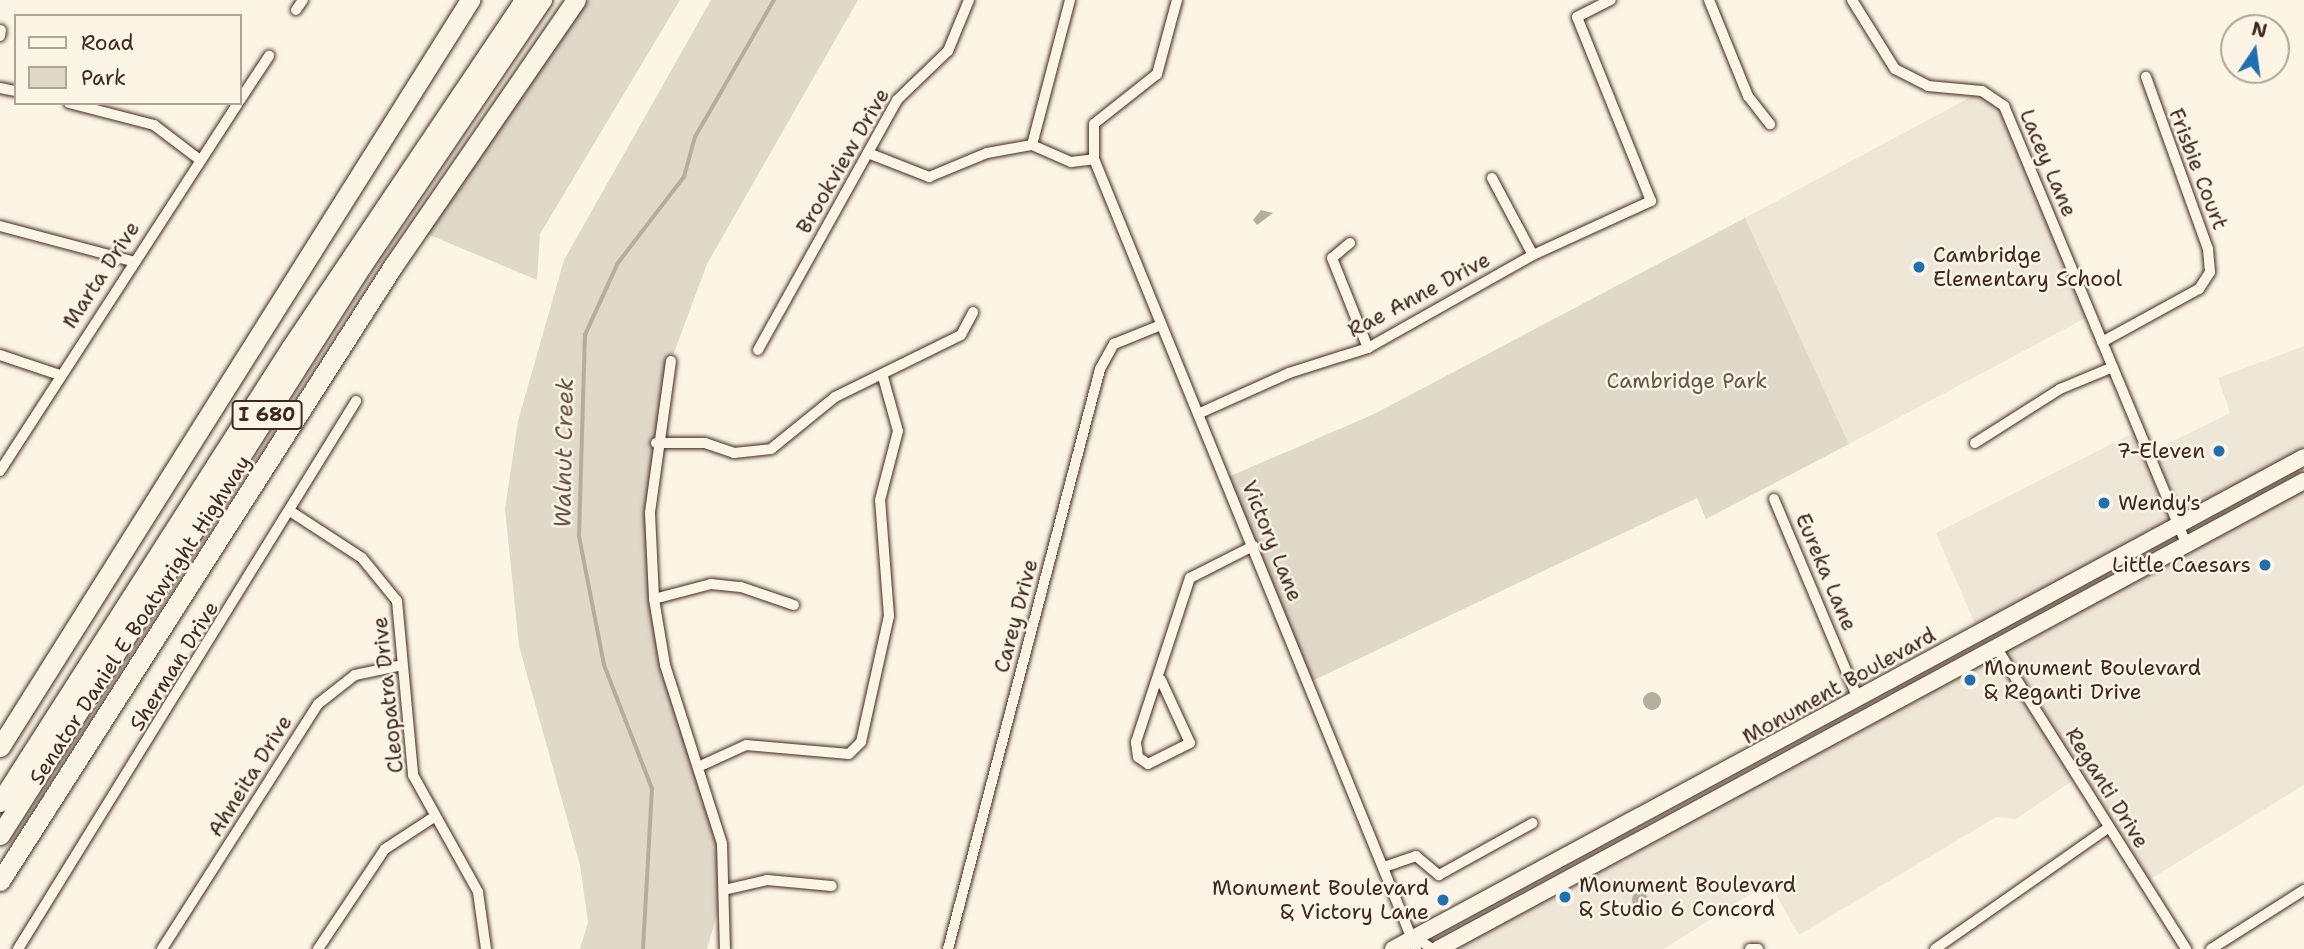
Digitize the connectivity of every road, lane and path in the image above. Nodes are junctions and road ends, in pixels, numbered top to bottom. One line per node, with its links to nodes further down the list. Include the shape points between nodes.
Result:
1 (470, 0): 57 (highway)
2 (516, 0): 12 (highway)
3 (524, 0): 12 (highway, Senator Daniel E Boatwright Highway / I 680)
4 (542, 0): 63 (highway, I 680, via 361,267)
5 (576, 0): 65 (highway, Senator Daniel E Boatwright Highway / I 680, via 393,266)
6 (970, 0): 21 (street, Brookview Drive, via 948,51 897,100)
7 (1070, 0): 20 (street)
8 (1177, 0): 22 (street, via 1157,74 1149,87 1101,114 1091,139)
9 (1611, 0): 27 (street, Rae Anne Drive, via 1577,18 1651,201)
10 (1709, 0): 19 (street, via 1748,96)
11 (1852, 0): 31 (street, Lacey Lane, via 1895,69 1928,86 1982,92 2004,106)
12 (502, 25): 59 (highway, Senator Daniel E Boatwright Highway / I 680)
13 (269, 56): 15 (street, Marta Drive)
14 (2146, 77): 31 (street, Frisbie Court, via 2208,249 2210,272 2199,289)
15 (242, 97)
16 (88, 105): 18 (street)
17 (237, 105): 23 (street, Marta Drive)
18 (116, 108): 23 (street, via 154,125)
19 (1770, 124)
20 (1032, 145): 21 (street, via 987,153 929,177); 22 (street, via 1071,162)
21 (868, 153): 33 (street, Brookview Drive)
22 (1094, 159): 30 (street, Victory Lane)
23 (200, 160): 28 (street, Marta Drive)
24 (1492, 177): 27 (street)
25 (0, 226): 28 (street)
26 (1350, 243): 32 (street, via 1332,258)
27 (1533, 256): 32 (street, Rae Anne Drive)
28 (132, 261): 37 (street, Marta Drive)
29 (973, 312): 38 (street, via 961,335)
30 (1161, 325): 40 (street, Victory Lane); 75 (street, Carey Drive, via 1114,344 1100,369)
31 (2102, 342): 36 (street, Lacey Lane)
32 (1368, 348): 40 (street, Rae Anne Drive, via 1289,373)
33 (758, 350)
34 (0, 355): 37 (street)
35 (671, 361): 41 (street)
36 (2113, 367): 42 (street, via 2060,389); 48 (street, Lacey Lane)
37 (60, 375): 44 (street, Marta Drive)
38 (883, 377): 41 (street, via 835,397 771,449 734,453 705,443); 58 (street, via 898,431 880,500 889,615 861,742 849,754 746,745)
39 (356, 401): 47 (street, Sherman Drive)
40 (1200, 413): 50 (street, Victory Lane)
41 (656, 443): 51 (street)
42 (1975, 443)
43 (2304, 457): 48 (main road, Monument Boulevard)
44 (0, 471)
45 (2304, 481): 49 (main road, Monument Boulevard)
46 (1773, 499): 56 (street, Eureka Lane)
47 (293, 513): 54 (street, Cleopatra Drive, via 384,579 397,601); 70 (street, Sherman Drive)
48 (2176, 523): 49 (street, Lacey Lane); 56 (main road, Monument Boulevard)
49 (2186, 544): 53 (main road, Monument Boulevard)
50 (1253, 546): 55 (street, via 1190,578); 64 (street, Victory Lane)
51 (654, 599): 52 (street, via 711,584); 58 (street, via 666,665)
52 (794, 605)
53 (1996, 647): 62 (street, Reganti Drive); 78 (main road, Monument Boulevard)
54 (402, 665): 60 (street, Cleopatra Drive, via 413,775); 71 (street, Ahneita Drive, via 355,675 318,704)
55 (1161, 680): 55 (street, via 1150,694 1136,742 1138,757 1148,764 1190,743)
56 (1858, 699): 69 (main road, Monument Boulevard)
57 (0, 747)
58 (698, 767): 67 (street, via 722,844)
59 (0, 802)
60 (434, 817): 72 (street, via 385,849); 73 (street, Cleopatra Drive, via 478,892)
61 (1533, 822): 64 (street, via 1439,875 1416,856)
62 (2108, 828): 81 (street); 82 (street, Reganti Drive)
63 (0, 835)
64 (1384, 867): 69 (street, Victory Lane)
65 (0, 881)
66 (832, 886): 67 (street, via 767,880)
67 (724, 890): 74 (street)
68 (2304, 890): 83 (street)
69 (1416, 943): 76 (main road, Monument Boulevard); 77 (street)
70 (18, 949)
71 (162, 949)
72 (318, 949)
73 (486, 949)
74 (725, 949)
75 (948, 949)
76 (1393, 949)
77 (1432, 949)
78 (1438, 949)
79 (1750, 949): 80 (street)
80 (1758, 949)
81 (1935, 949)
82 (2186, 949)
83 (2211, 949)

